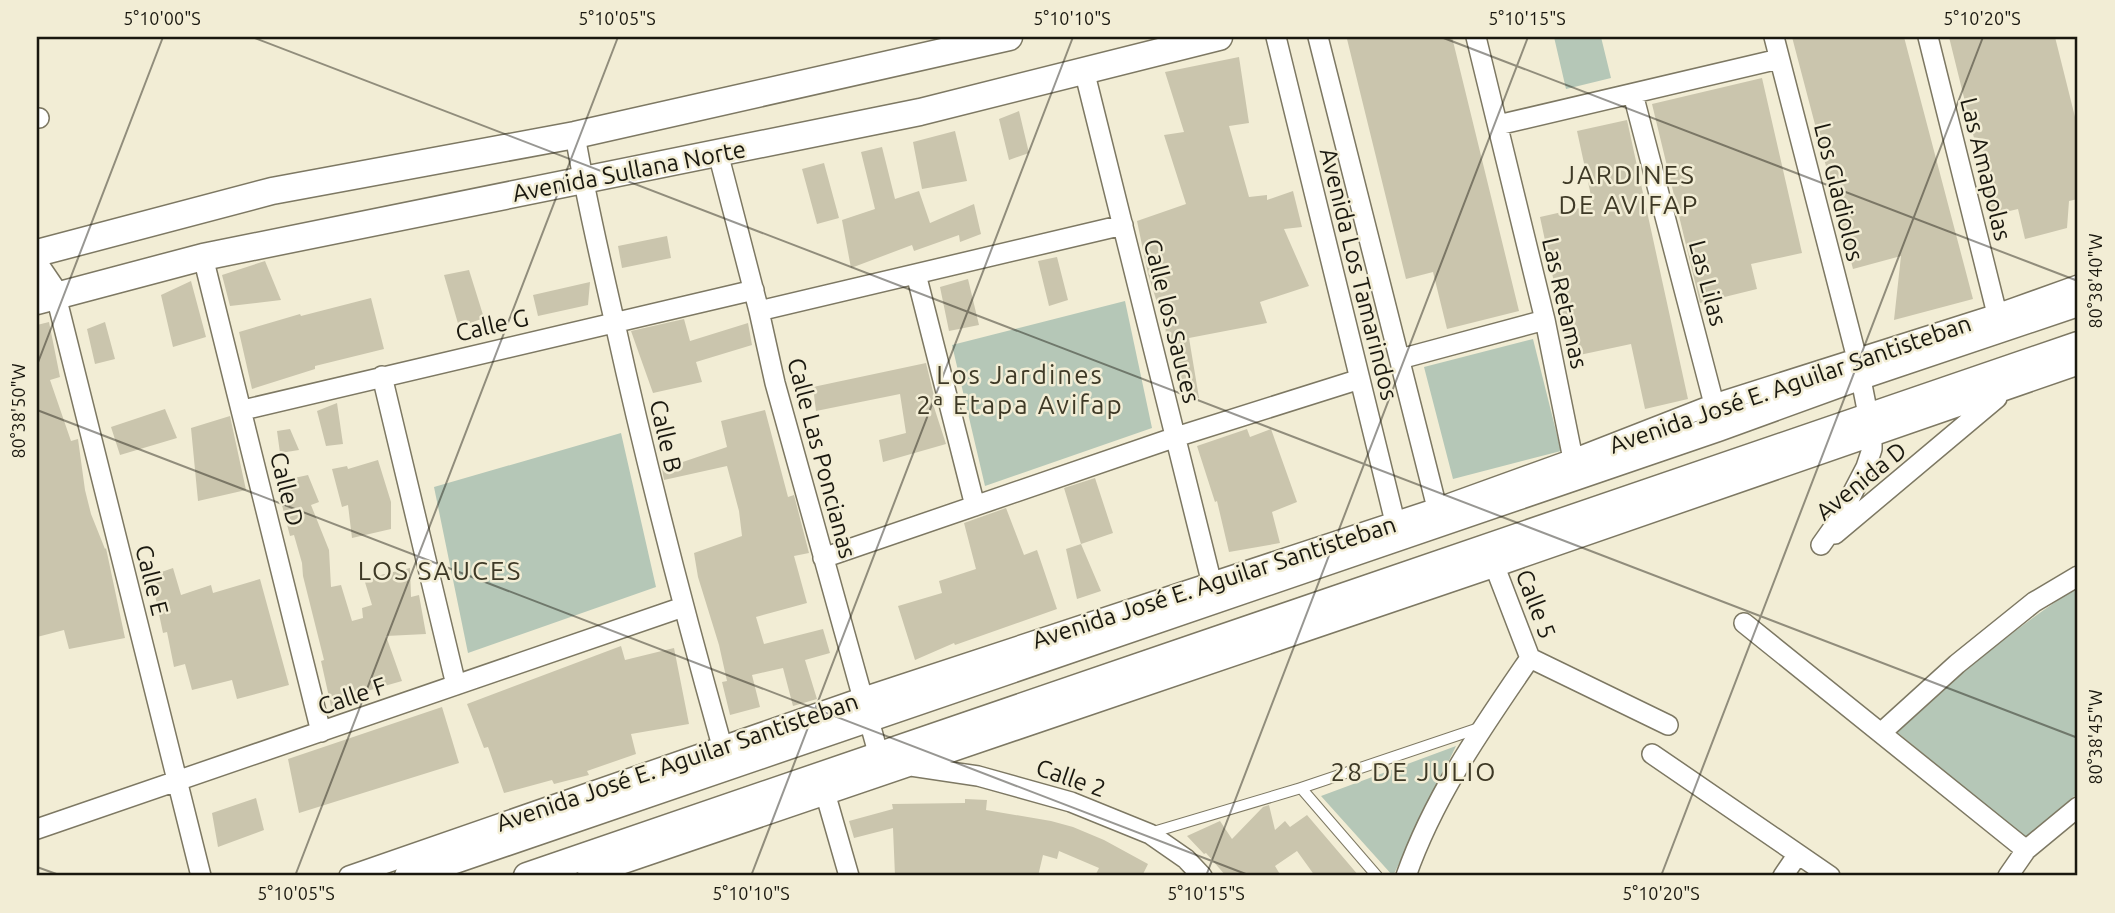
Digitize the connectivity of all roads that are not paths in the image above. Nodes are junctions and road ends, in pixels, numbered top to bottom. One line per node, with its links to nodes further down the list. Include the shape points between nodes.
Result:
1 (1009, 37): 12 (main road, Avenida Sullana Norte)
2 (1219, 37): 9 (main road, Avenida Sullana Norte)
3 (1276, 37): 33 (street, Avenida Los Tamarindos)
4 (1318, 37): 29 (street, Avenida Los Tamarindos)
5 (1476, 37): 11 (street, Las Retamas)
6 (1774, 37): 8 (street); 31 (street, Los Gladiolos)
7 (1928, 37): 25 (street, Las Amapolas)
8 (1779, 59): 10 (street); 31 (street)
9 (1084, 70): 13 (main road, Avenida Sullana Norte, via 920,112); 15 (street, Calle los Sauces)
10 (1633, 94): 11 (street); 35 (street, Las Lilas)
11 (1498, 125): 26 (street, Las Retamas)
12 (575, 135): 14 (street, Calle B); 16 (main road, Avenida Sullana Norte, via 272,191)
13 (718, 153): 14 (main road, Avenida Sullana Norte); 21 (street, Calle Las Poncianas)
14 (583, 180): 17 (main road, Avenida Sullana Norte); 27 (street, Calle B)
15 (1123, 225): 19 (street); 38 (street, Calle los Sauces)
16 (37, 253)
17 (203, 257): 22 (main road, Avenida Sullana Norte); 36 (street, Calle D)
18 (37, 268): 22 (main road)
19 (916, 274): 24 (street); 40 (street)
20 (2078, 285): 25 (street, Avenida José E. Aguilar Santisteban)
21 (754, 290): 24 (street, Calle Las Poncianas); 27 (street, Calle G)
22 (46, 298): 60 (street, Calle E)
23 (2078, 303): 31 (main road, Avenida José E. Aguilar Santisteban)
24 (759, 311): 43 (street, Calle Las Poncianas)
25 (1997, 313): 31 (street, Avenida José E. Aguilar Santisteban)
26 (1545, 320): 29 (street); 39 (street, Las Retamas)
27 (614, 322): 32 (street, Calle G); 47 (street, Calle B)
28 (2078, 345): 34 (main road)
29 (1400, 359): 41 (street, Avenida Los Tamarindos)
30 (2078, 365): 34 (street)
31 (1859, 368): 35 (street, Avenida José E. Aguilar Santisteban); 37 (street, Avenida D); 51 (main road, Avenida José E. Aguilar Santisteban, via 1718,428)
32 (382, 376): 36 (street, Calle G); 50 (street)
33 (1360, 379): 38 (street); 42 (street, Avenida Los Tamarindos)
34 (2016, 380): 37 (main road); 37 (street, Avenida D, via 1821,545 1866,467 1872,449)
35 (1714, 404): 39 (street, Avenida José E. Aguilar Santisteban)
36 (243, 410): 54 (street, Calle D)
37 (1870, 426): 44 (street); 58 (main road)
38 (1176, 437): 40 (street); 46 (street, Calle los Sauces)
39 (1573, 459): 41 (street, Avenida José E. Aguilar Santisteban)
40 (975, 506): 43 (street)
41 (1437, 508): 42 (street, Avenida José E. Aguilar Santisteban)
42 (1395, 522): 46 (street, Avenida José E. Aguilar Santisteban)
43 (823, 558): 51 (street, Calle Las Poncianas)
44 (1495, 567): 49 (street, Calle 5); 59 (street)
45 (2078, 576): 55 (street, via 2034,602 1986,640)
46 (1212, 584): 51 (street, Avenida José E. Aguilar Santisteban)
47 (683, 607): 50 (street, Calle F); 56 (street, Calle B)
48 (1744, 623): 55 (street)
49 (1530, 658): 52 (street); 53 (street)
50 (456, 685): 54 (street, Calle F)
51 (864, 709): 56 (street, Avenida José E. Aguilar Santisteban); 58 (street, Calle Las Poncianas); 70 (main road, Avenida José E. Aguilar Santisteban)
52 (1668, 725)
53 (1482, 727): 61 (lane); 76 (street, via 1440,796)
54 (321, 733): 60 (street, Calle F)
55 (1882, 733): 66 (street)
56 (722, 746): 69 (street, Avenida José E. Aguilar Santisteban)
57 (1652, 754): 67 (street)
58 (882, 765): 59 (street); 62 (street); 71 (main road)
59 (907, 766): 65 (street, Calle 2, via 1024,787)
60 (177, 781): 64 (street, Calle F); 68 (street, Calle E)
61 (1301, 788): 65 (lane); 75 (lane)
62 (826, 796): 72 (street); 73 (street)
63 (2078, 807): 66 (street)
64 (38, 824)
65 (1150, 834): 74 (street, Calle 2)
66 (2026, 850): 79 (street)
67 (1798, 854): 77 (street); 78 (street)
68 (201, 876)
69 (349, 876)
70 (408, 876)
71 (527, 876)
72 (587, 876)
73 (849, 876)
74 (1202, 876)
75 (1377, 876)
76 (1406, 876)
77 (1783, 876)
78 (1830, 876)
79 (2008, 876)

